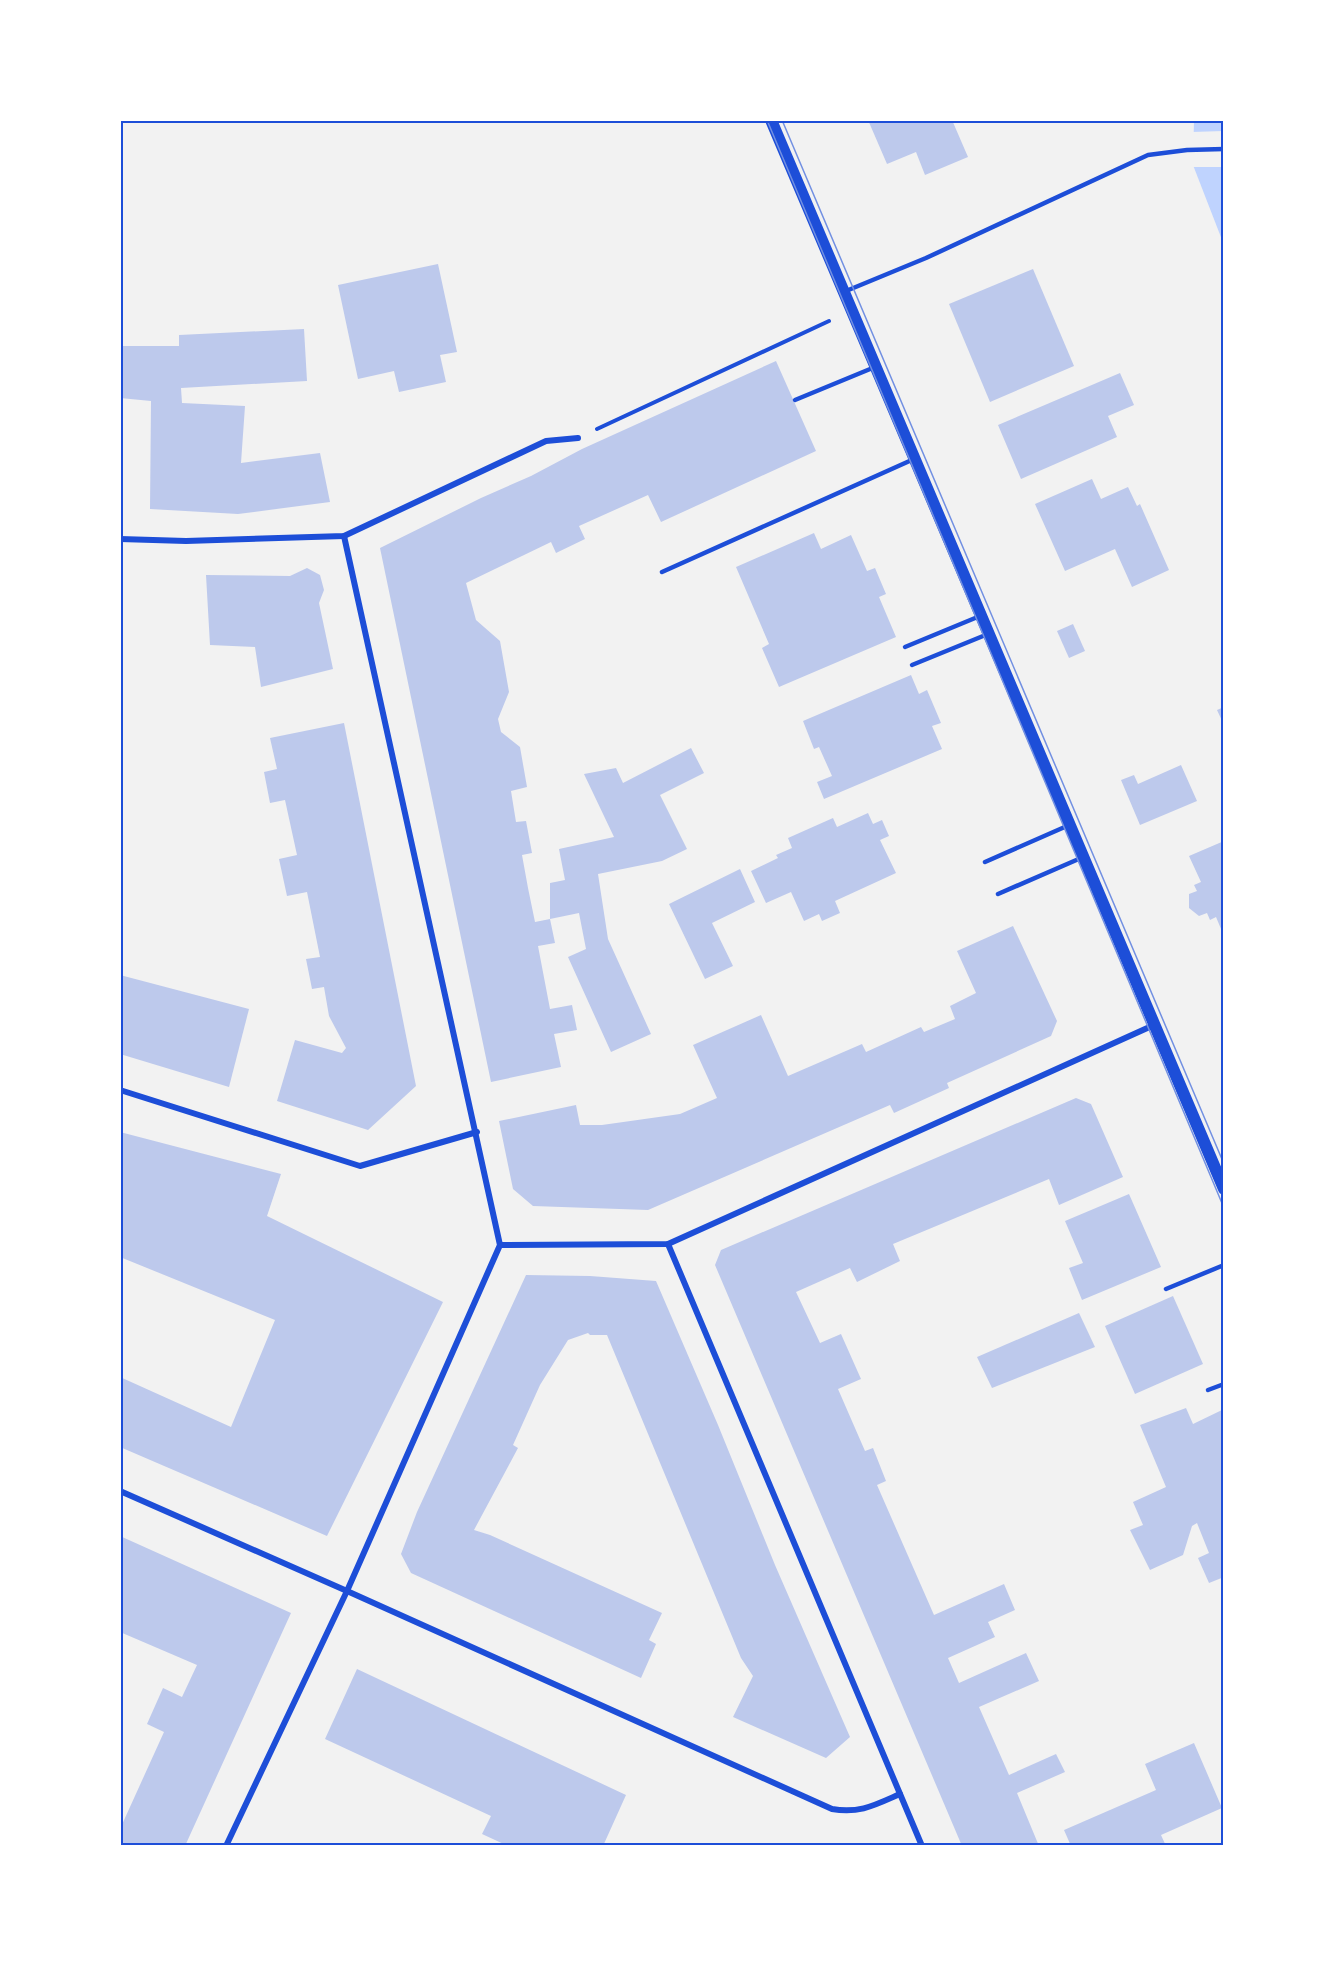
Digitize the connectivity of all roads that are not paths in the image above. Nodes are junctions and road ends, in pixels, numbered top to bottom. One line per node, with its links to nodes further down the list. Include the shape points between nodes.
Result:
1 (771, 120): 3 (main road)
2 (1224, 149): 3 (lane, via 1148,155)
3 (844, 292): 4 (main road)
4 (875, 367): 5 (lane); 7 (main road)
5 (795, 400)
6 (578, 438): 8 (street, via 546,441)
7 (915, 459): 10 (lane); 11 (main road)
8 (344, 536): 9 (street); 21 (street)
9 (120, 539)
10 (662, 572)
11 (981, 615): 12 (main road); 13 (lane)
12 (988, 633): 14 (lane); 15 (main road)
13 (905, 647)
14 (912, 665)
15 (1069, 825): 16 (main road); 17 (lane)
16 (1083, 857): 18 (lane); 19 (main road)
17 (985, 862)
18 (998, 894)
19 (1154, 1024): 22 (main road); 23 (street)
20 (120, 1090): 21 (street, via 360,1166)
21 (477, 1132): 24 (street)
22 (1224, 1189)
23 (668, 1244): 24 (street); 31 (street)
24 (500, 1245): 30 (street)
25 (1224, 1265): 26 (lane)
26 (1166, 1289)
27 (1224, 1384): 28 (lane)
28 (1208, 1390)
29 (120, 1491): 30 (street)
30 (347, 1591): 31 (street, via 832,1809 849,1812); 32 (street)
31 (900, 1794): 33 (street)
32 (226, 1846)
33 (922, 1846)

